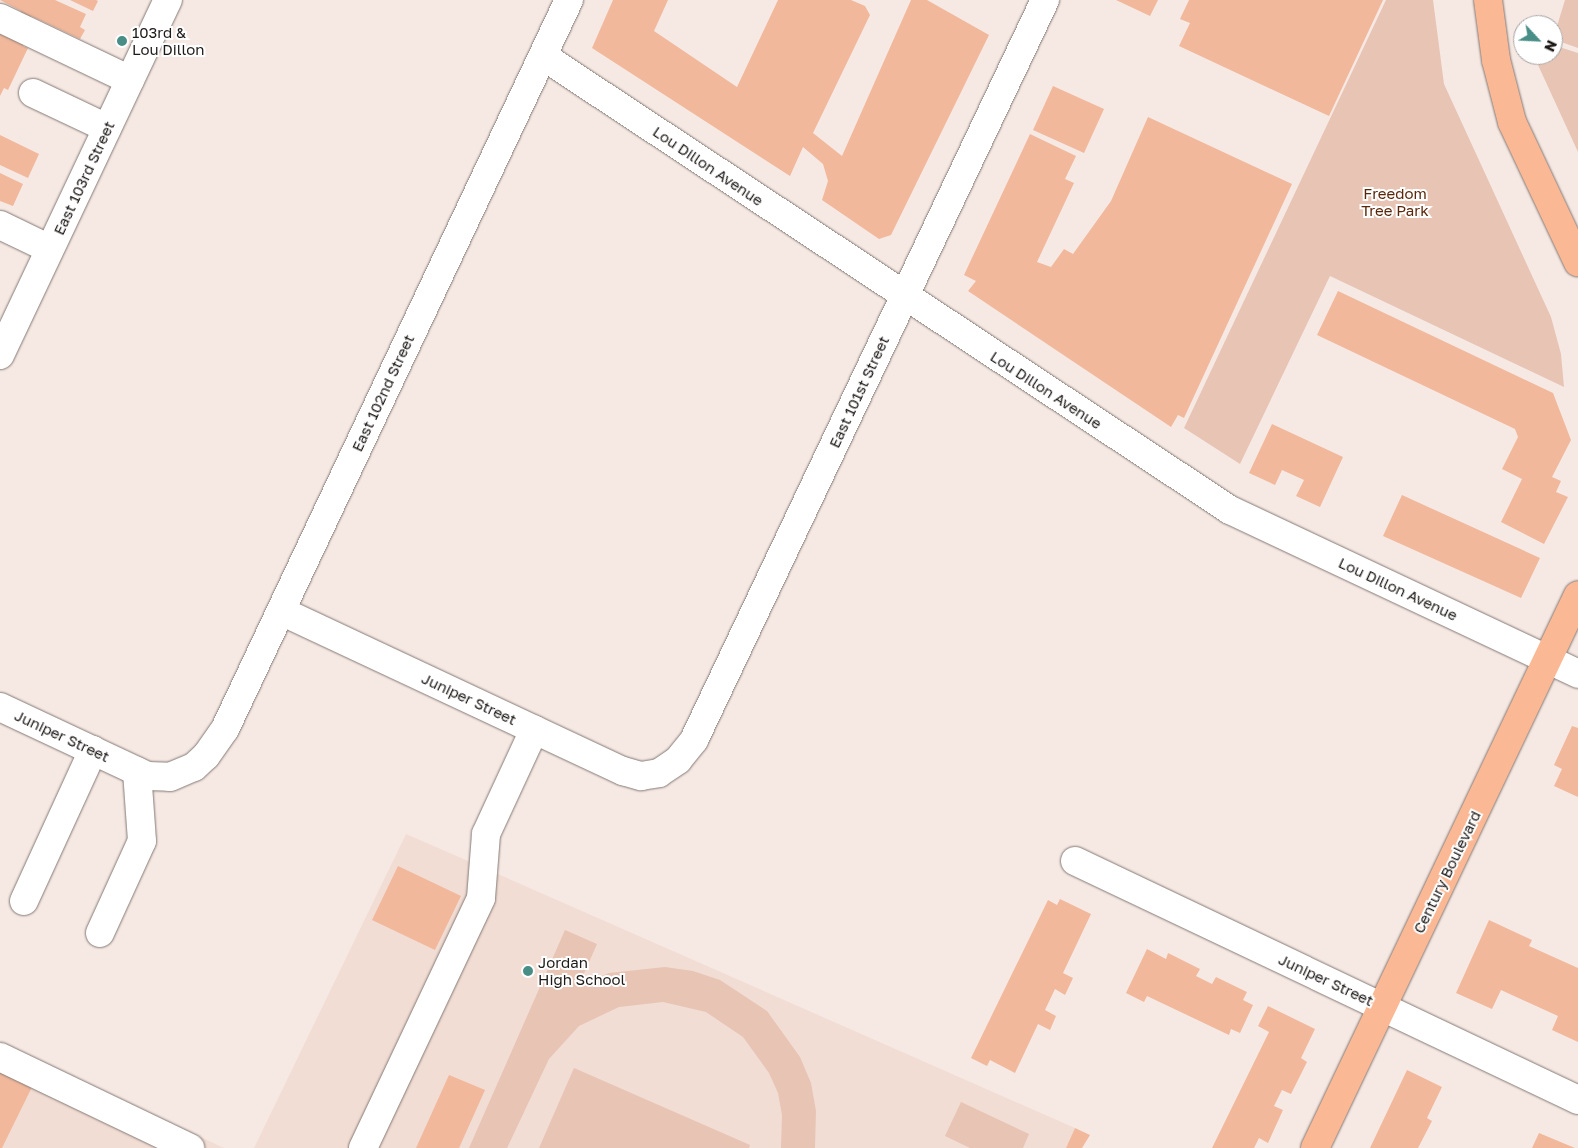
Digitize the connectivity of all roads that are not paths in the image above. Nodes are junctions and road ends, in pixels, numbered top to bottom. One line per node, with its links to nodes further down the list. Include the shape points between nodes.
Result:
1 (168, 0): 7 (street, East 103rd Street)
2 (569, 0): 6 (street, East 102nd Street)
3 (1045, 0): 13 (street, East 101st Street)
4 (1488, 0): 12 (main road, via 1496,60 1512,122)
5 (0, 18): 7 (street)
6 (542, 56): 13 (street, Lou Dillon Avenue); 16 (street, East 102nd Street)
7 (130, 80): 9 (street, East 103rd Street)
8 (33, 93): 9 (street)
9 (107, 128): 11 (street, East 103rd Street)
10 (0, 225): 11 (street)
11 (50, 249): 14 (street, East 103rd Street)
12 (1578, 262)
13 (904, 296): 17 (street, Lou Dillon Avenue, via 1230,510); 24 (street, East 101st Street, via 694,740 678,760)
14 (0, 355)
15 (1578, 595): 17 (main road, Century Boulevard)
16 (281, 611): 20 (street, Juniper Street); 23 (street, East 102nd Street, via 225,729 206,756)
17 (1549, 660): 18 (street, Lou Dillon Avenue); 28 (main road, Century Boulevard)
18 (1578, 674)
19 (0, 707): 21 (street, Juniper Street)
20 (534, 730): 24 (street, Juniper Street, via 623,771 641,776); 32 (street, via 486,834 481,898)
21 (93, 750): 22 (street, Juniper Street); 26 (street)
22 (136, 771): 23 (street, Juniper Street, via 158,778); 27 (street, via 142,841)
23 (180, 773)
24 (660, 773)
25 (1075, 861): 28 (street, Juniper Street)
26 (24, 902)
27 (100, 933)
28 (1383, 1007): 30 (street, Juniper Street); 33 (main road, Century Boulevard)
29 (0, 1057): 31 (street)
30 (1578, 1100)
31 (190, 1148)
32 (363, 1148)
33 (1315, 1148)

